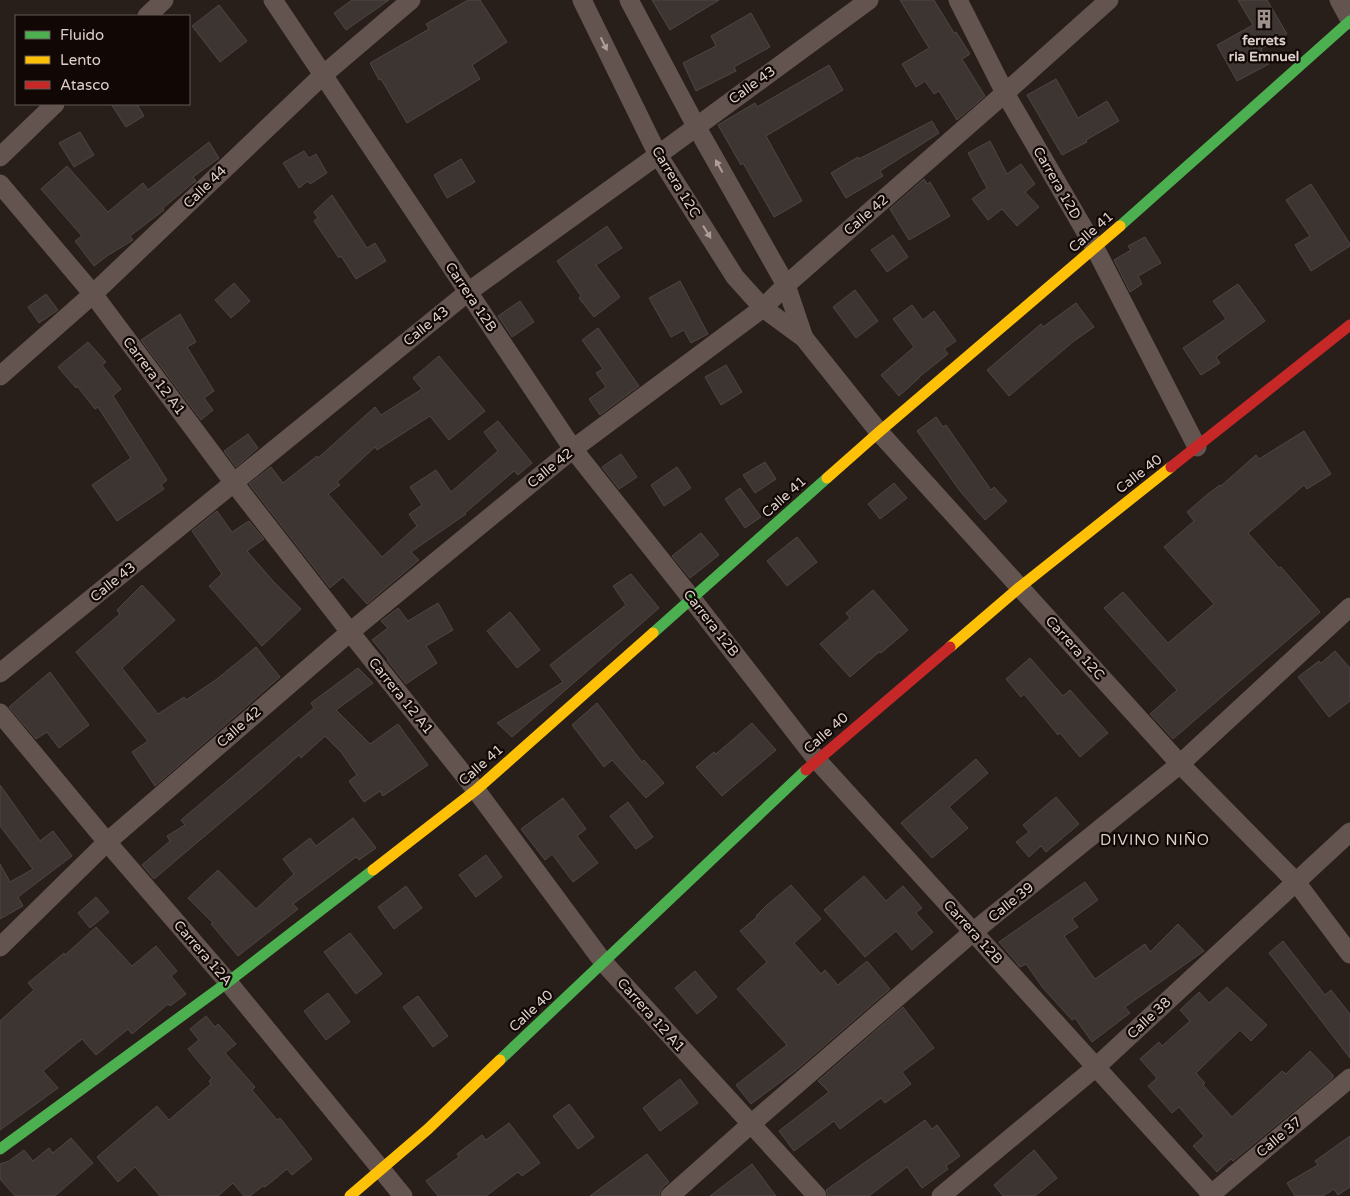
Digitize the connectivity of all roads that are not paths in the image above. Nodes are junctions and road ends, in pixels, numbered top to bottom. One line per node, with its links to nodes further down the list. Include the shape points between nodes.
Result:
1 (164, 0): 10 (street)
2 (273, 0): 12 (street, Carrera 12B)
3 (411, 0): 12 (street, Calle 44)
4 (582, 0): 16 (street, Carrera 12C, one-way to 16)
5 (629, 0): 15 (street, Carrera 12C)
6 (869, 0): 15 (street, Calle 43)
7 (958, 0): 13 (street, Carrera 12D)
8 (1108, 0): 13 (street, Calle 42)
9 (1339, 0): 11 (street)
10 (148, 15)
11 (1350, 20): 19 (street, Calle 41)
12 (323, 75): 21 (street, Carrera 12B); 22 (street, Calle 44)
13 (1005, 93): 19 (street, Carrera 12D); 20 (street, Calle 42)
14 (55, 105): 17 (street)
15 (696, 126): 16 (street, Calle 43); 20 (street, Carrera 12C, one-way to 15)
16 (658, 155): 21 (street, Calle 43); 23 (street, Carrera 12C, one-way to 23, via 735,277)
17 (0, 157)
18 (0, 184): 22 (street, Carrera 12 A1)
19 (1095, 248): 27 (street, Calle 41); 28 (street, Carrera 12D)
20 (786, 285): 23 (street, Calle 42); 25 (street, Carrera 12C)
21 (468, 292): 29 (street, Carrera 12B); 30 (street, Calle 43)
22 (93, 294): 26 (street, Calle 44); 30 (street, Carrera 12 A1)
23 (763, 308): 25 (street, Carrera 12C); 29 (street, Calle 42)
24 (1350, 325): 28 (street, Calle 40)
25 (804, 338): 27 (street, Carrera 12C)
26 (0, 376)
27 (879, 432): 31 (street, Carrera 12C); 32 (street, Calle 41)
28 (1197, 447): 31 (street, Calle 40)
29 (573, 449): 32 (street, Carrera 12B); 34 (street, Calle 42)
30 (234, 484): 34 (street, Carrera 12 A1); 35 (street, Calle 43)
31 (1020, 587): 37 (street, Calle 40); 38 (street, Carrera 12C)
32 (692, 599): 37 (street, Carrera 12B); 39 (street, Calle 41)
33 (1350, 607): 38 (street, Calle 39)
34 (350, 632): 39 (street, Carrera 12 A1); 41 (street, Calle 42)
35 (0, 673)
36 (0, 713): 41 (street, Carrera 12A)
37 (817, 760): 43 (street, Carrera 12B); 46 (street, Calle 40)
38 (1180, 764): 42 (street, Carrera 12C); 43 (street, Calle 39)
39 (476, 790): 46 (street, Carrera 12 A1); 47 (street, Calle 41)
40 (1350, 832): 42 (street, Calle 38)
41 (107, 842): 44 (street, Calle 42); 47 (street, Carrera 12A)
42 (1296, 882): 45 (street, Carrera 12C); 48 (street, Calle 38)
43 (973, 932): 48 (street, Carrera 12B); 50 (street, Calle 39)
44 (0, 946)
45 (1350, 954)
46 (604, 963): 50 (street, Carrera 12 A1); 52 (street, Calle 40)
47 (228, 982): 51 (street, Calle 41); 52 (street, Carrera 12A)
48 (1096, 1067): 53 (street, Carrera 12B); 58 (street, Calle 38)
49 (1350, 1078): 53 (street, Calle 37)
50 (751, 1124): 56 (street, Calle 39); 57 (street, Carrera 12 A1)
51 (0, 1149)
52 (380, 1170): 54 (street, Calle 40); 55 (street, Carrera 12A)
53 (1211, 1195)
54 (350, 1196)
55 (403, 1196)
56 (670, 1196)
57 (817, 1196)
58 (941, 1196)

